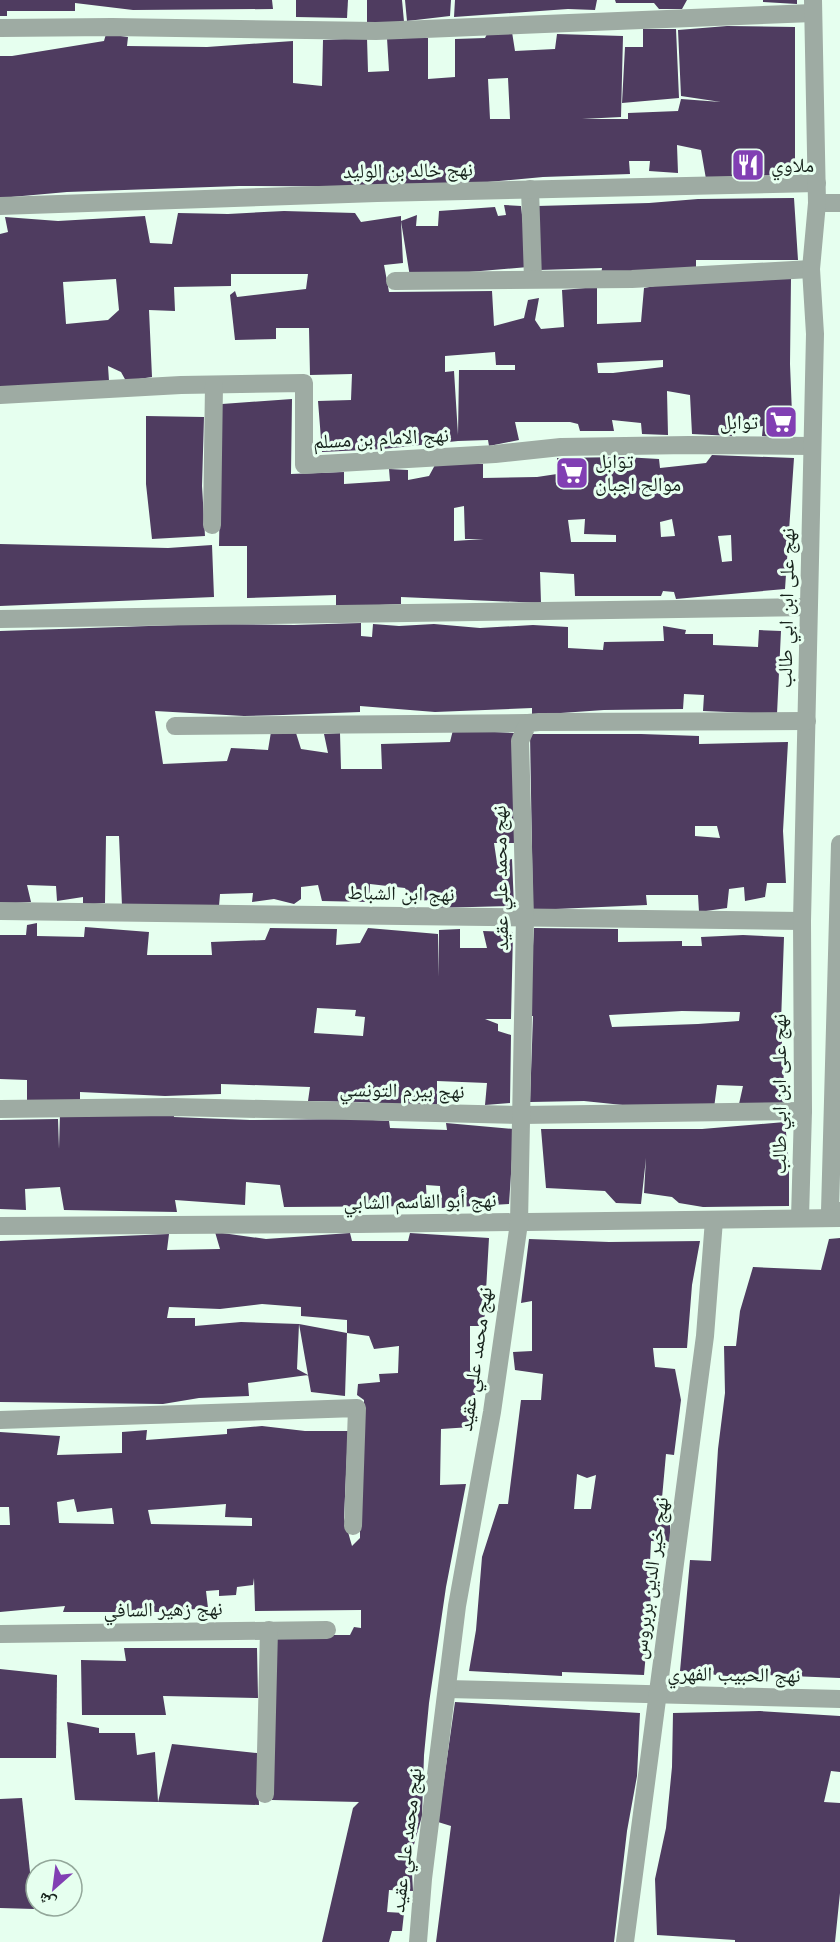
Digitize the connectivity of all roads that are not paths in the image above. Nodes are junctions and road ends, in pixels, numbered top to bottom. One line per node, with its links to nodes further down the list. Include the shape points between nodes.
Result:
1 (813, 6): 2 (street, via 376,31); 3 (street, نهج على ابن ابي طالب)
2 (0, 28)
3 (817, 183): 4 (street, نهج خالد بن الوليد); 5 (street, نهج على ابن ابي طالب)
4 (530, 189): 7 (street, نهج خالد بن الوليد); 9 (street)
5 (817, 203): 6 (street); 8 (street, نهج على ابن ابي طالب)
6 (840, 203)
7 (0, 206)
8 (811, 269): 9 (street, via 632,279); 13 (street, نهج على ابن ابي طالب, via 815,334)
9 (533, 279): 10 (street)
10 (394, 281)
11 (214, 385): 12 (street, نهج الامام بن مسلم); 13 (street, نهج الامام بن مسلم, via 304,383 304,465 561,447); 14 (street)
12 (0, 395)
13 (811, 446): 15 (street, نهج على ابن ابي طالب)
14 (212, 525)
15 (808, 607): 16 (street); 17 (street, نهج على ابن ابي طالب)
16 (0, 620)
17 (807, 721): 18 (street); 23 (street, نهج على ابن ابي طالب)
18 (528, 723): 19 (street); 22 (street, نهج محمد علي عقيد, via 520,741)
19 (175, 726)
20 (840, 844): 27 (street, via 830,1211)
21 (0, 911): 22 (street, نهج ابن الشباط)
22 (525, 917): 23 (street, نهج ابن الشباط); 26 (street, نهج محمد علي عقيد)
23 (802, 921): 25 (street, نهج على ابن ابي طالب)
24 (0, 1109): 26 (street, نهج بيرم التونسي, via 173,1107)
25 (803, 1111): 26 (street, نهج بيرم التونسي); 28 (street, نهج على ابن ابي طالب)
26 (522, 1115): 31 (street, نهج محمد علي عقيد)
27 (840, 1211)
28 (800, 1218): 29 (street, نهج أبو القاسم الشابي); 30 (street, نهج أبو القاسم الشابي)
29 (840, 1218)
30 (714, 1220): 31 (street, نهج أبو القاسم الشابي); 39 (street, نهج خير الدين بربروس, via 705,1336)
31 (519, 1223): 32 (street, نهج أبو القاسم الشابي); 38 (street, نهج محمد علي عقيد)
32 (0, 1226)
33 (0, 1420): 34 (street, via 357,1408)
34 (353, 1526)
35 (268, 1630): 36 (street, نهج زهير السافي); 37 (street, نهج زهير السافي); 41 (street)
36 (327, 1630)
37 (0, 1634)
38 (447, 1689): 39 (street, نهج الحبيب الفهري); 42 (street, نهج محمد علي عقيد)
39 (657, 1694): 40 (street, نهج الحبيب الفهري); 43 (street, نهج خير الدين بربروس)
40 (840, 1699)
41 (265, 1794)
42 (418, 1942)
43 (625, 1942)

